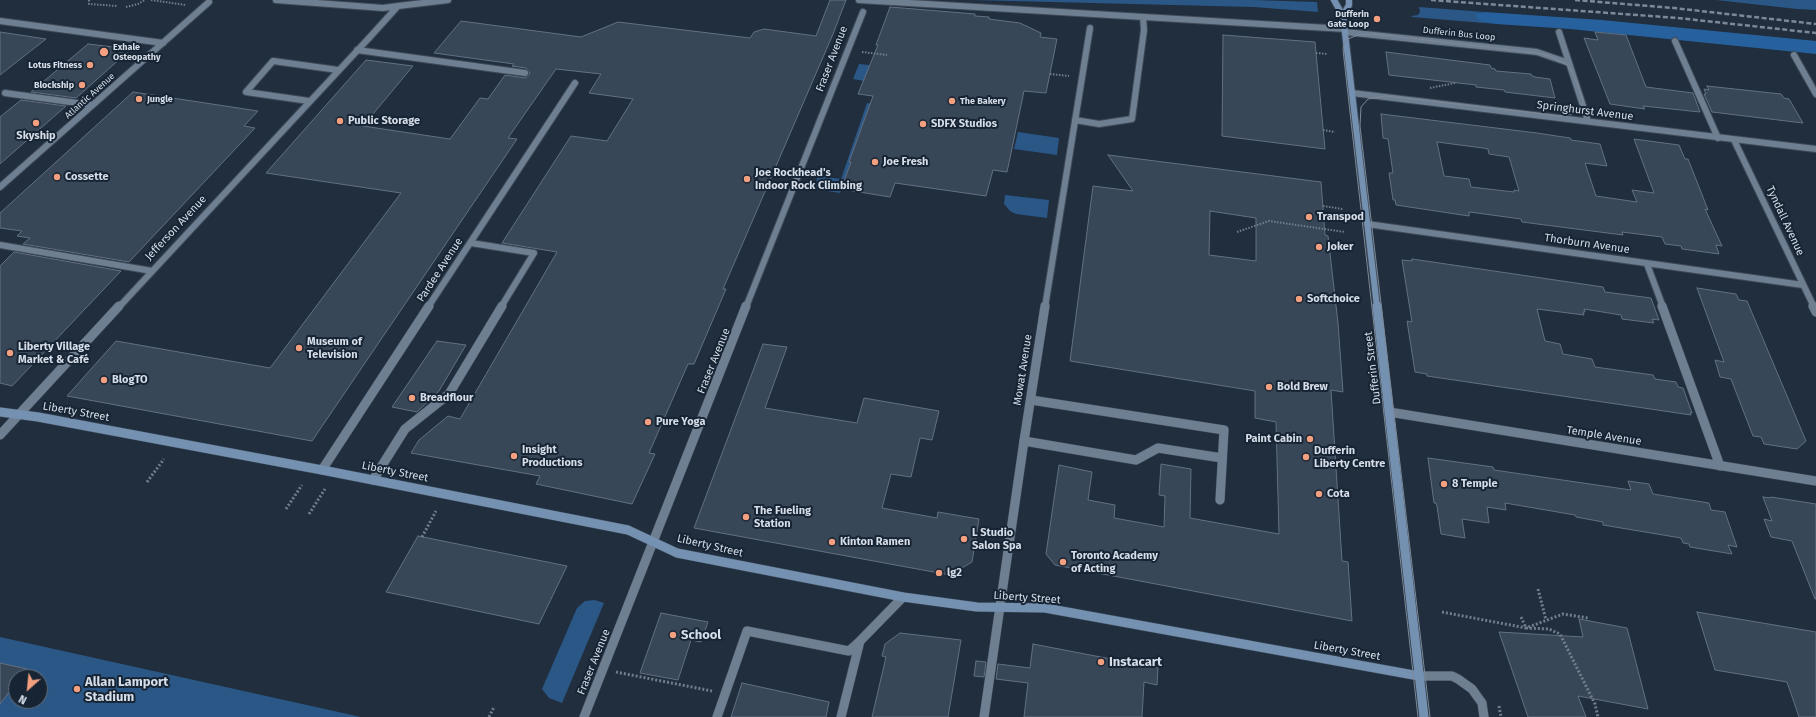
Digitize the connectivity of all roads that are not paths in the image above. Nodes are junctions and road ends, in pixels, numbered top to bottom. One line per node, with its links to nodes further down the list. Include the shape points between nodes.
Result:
1 (276, 0): 7 (street, via 383,8)
2 (448, 0): 7 (street)
3 (859, 0): 10 (street, Dufferin Bus Loop)
4 (1334, 0): 9 (street, Dufferin Street)
5 (1349, 0): 9 (street, Dufferin Street)
6 (210, 1): 16 (street, Atlantic Avenue)
7 (398, 6): 17 (street, Jefferson Avenue)
8 (863, 12): 53 (street, Fraser Avenue)
9 (1343, 16): 13 (street, Dufferin Street)
10 (1143, 17): 13 (street, Dufferin Bus Loop); 28 (street, via 1144,30 1132,119 1100,124)
11 (0, 21): 16 (street)
12 (1090, 28): 28 (street, Mowat Avenue)
13 (1345, 30): 19 (street, Dufferin Bus Loop, via 1537,52); 24 (street, Dufferin Street)
14 (1559, 32): 19 (street)
15 (1675, 41): 30 (street)
16 (163, 43): 27 (street, Atlantic Avenue)
17 (357, 50): 20 (street, Jefferson Avenue); 21 (street)
18 (1794, 55): 25 (street)
19 (1569, 63): 29 (street)
20 (338, 70): 26 (street, Jefferson Avenue); 26 (street, via 273,61 246,92)
21 (525, 73)
22 (575, 83): 35 (street, Pardee Avenue)
23 (5, 93): 27 (street)
24 (1352, 93): 29 (street, Springhurst Avenue); 34 (street, Dufferin Street)
25 (1816, 94)
26 (309, 101): 38 (street, Jefferson Avenue)
27 (92, 106): 33 (street, Atlantic Avenue)
28 (1075, 120): 41 (street, Mowat Avenue)
29 (1588, 121): 30 (street, Springhurst Avenue)
30 (1718, 138): 31 (street, Springhurst Avenue)
31 (1734, 140): 32 (street, Springhurst Avenue); 39 (street, Tyndall Avenue)
32 (1816, 149)
33 (0, 187)
34 (1367, 224): 37 (street, Thorburn Avenue); 43 (street, Dufferin Street)
35 (471, 243): 49 (street, Pardee Avenue); 50 (street, via 534,253 449,394 405,429)
36 (0, 245): 38 (street)
37 (1647, 264): 39 (street, Thorburn Avenue); 48 (street)
38 (152, 271): 44 (street, Jefferson Avenue)
39 (1803, 285): 40 (street, Tyndall Avenue)
40 (1816, 312)
41 (1031, 400): 46 (street, Mowat Avenue); 47 (street, via 1224,430)
42 (0, 412): 44 (street, Liberty Street)
43 (1389, 412): 48 (street, Temple Avenue); 57 (street, Dufferin Street)
44 (19, 414): 45 (street, Jefferson Avenue); 49 (street, Liberty Street)
45 (0, 435)
46 (1024, 441): 47 (street, via 1136,460 1158,448); 55 (street, Mowat Avenue)
47 (1222, 458): 52 (street)
48 (1720, 466): 51 (street, Temple Avenue)
49 (322, 470): 50 (street, Liberty Street)
50 (374, 480): 53 (street, Liberty Street, via 628,530)
51 (1816, 481)
52 (1220, 500)
53 (654, 542): 54 (street, Liberty Street, via 677,553); 58 (street, Fraser Avenue)
54 (903, 597): 55 (street, Liberty Street); 56 (street)
55 (1000, 608): 57 (street, Liberty Street, via 1045,608); 61 (street, Mowat Avenue)
56 (860, 641): 59 (street, via 850,651 747,631); 60 (street)
57 (1419, 676): 62 (street, Dufferin Street); 63 (street, via 1452,676 1458,679 1472,689 1482,703)
58 (584, 717)
59 (717, 717)
60 (841, 717)
61 (984, 717)
62 (1424, 717)
63 (1484, 717)

